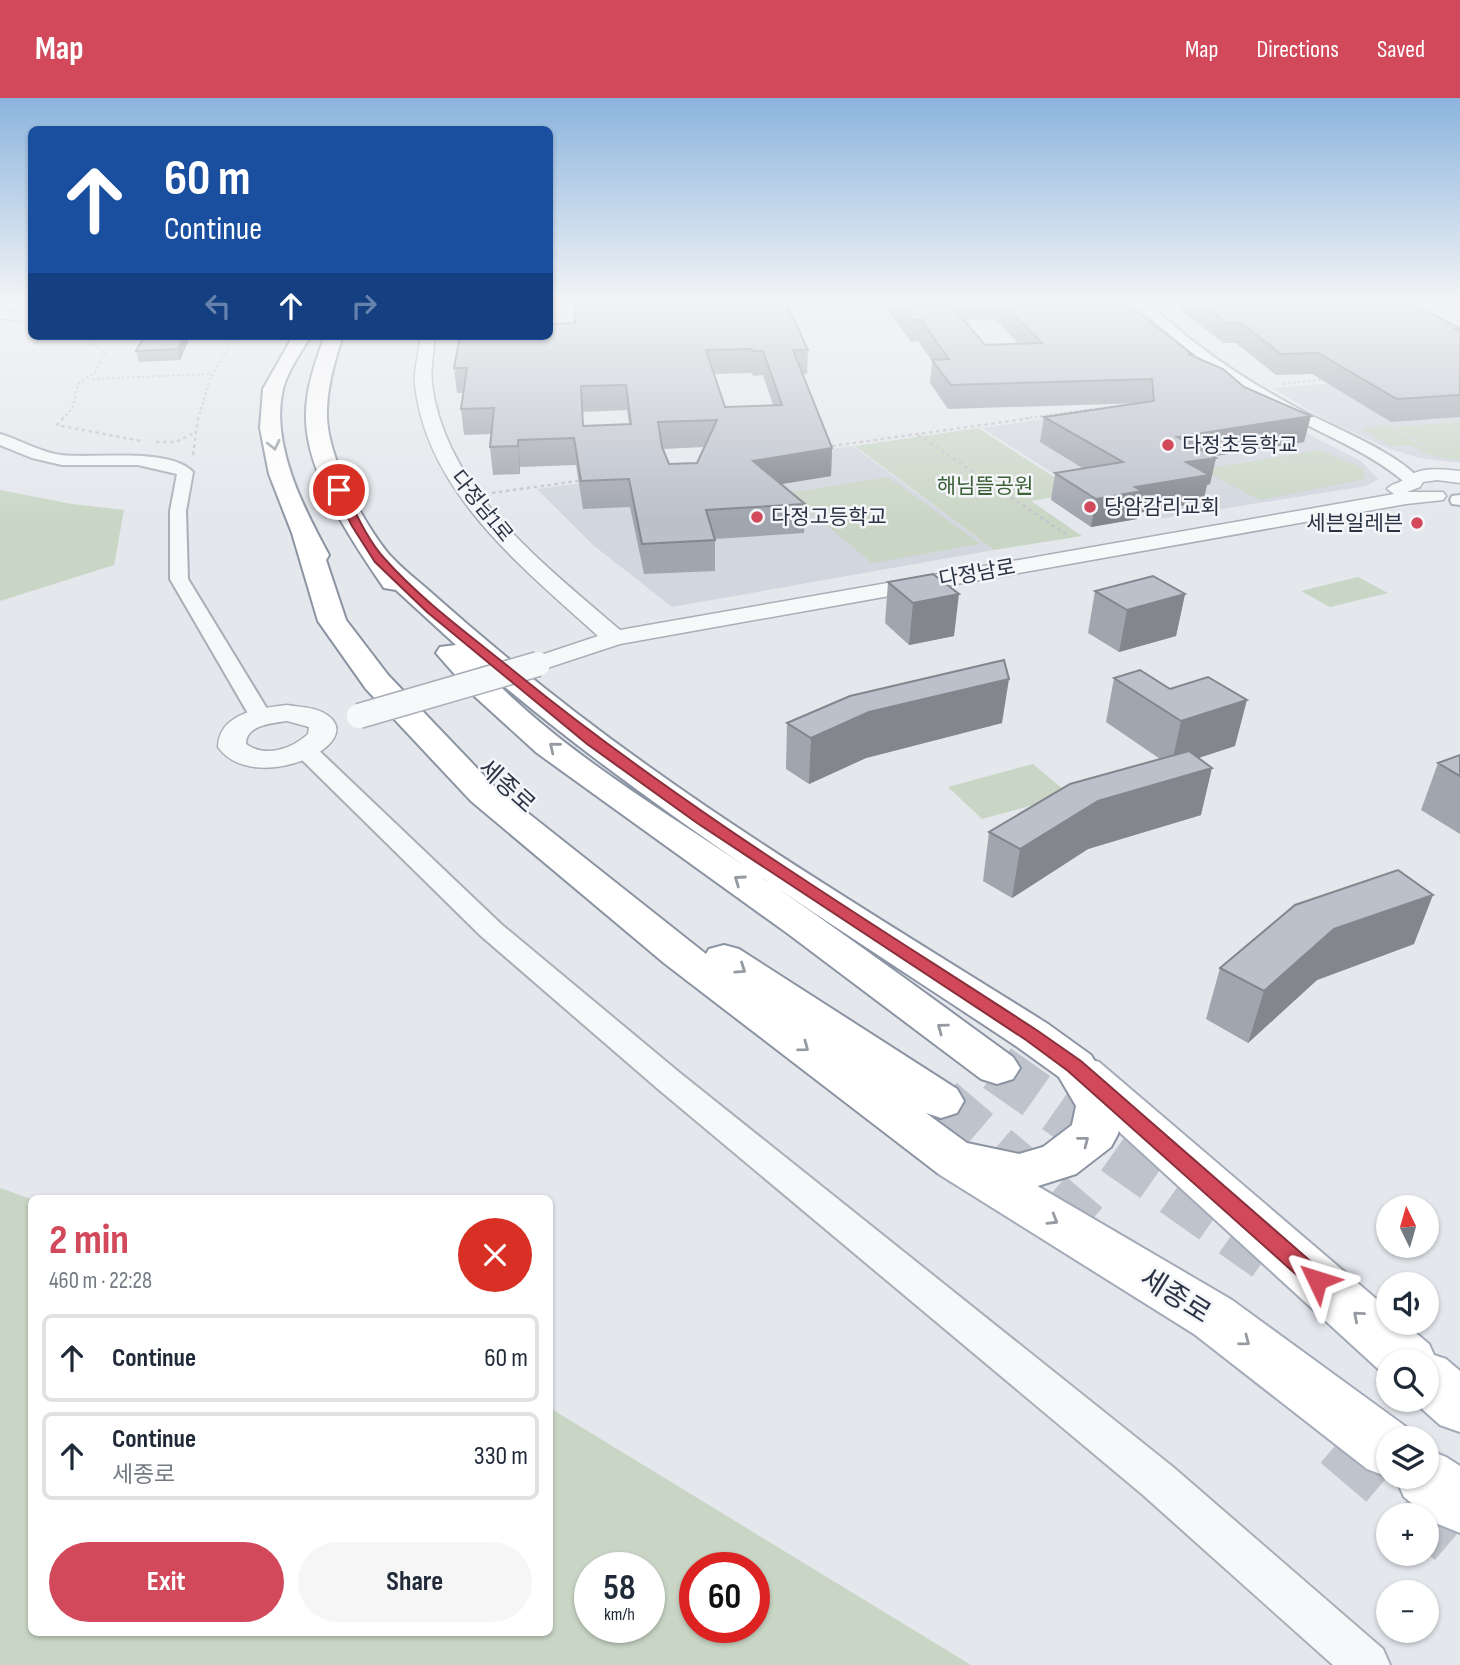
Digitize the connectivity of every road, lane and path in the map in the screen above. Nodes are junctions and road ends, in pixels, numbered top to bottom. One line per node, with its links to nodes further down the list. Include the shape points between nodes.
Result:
1 (95, 373): 7 (path)
2 (281, 373): 26 (main road, 세종로, one-way to 26, via 272,390 271,434 281,479)
3 (323, 373): 28 (main road, via 317,429 330,472)
4 (423, 373): 29 (street, 다정남1로, via 424,398 447,463 504,536)
5 (1229, 373): 9 (street)
6 (210, 374): 7 (path); 11 (path)
7 (91, 379): 14 (path, via 78,384 72,409 57,425)
8 (1330, 379): 9 (path)
9 (1249, 388): 16 (street)
10 (1145, 402): 12 (path)
11 (194, 433): 15 (path, via 176,442); 18 (path, via 190,470)
12 (916, 434): 17 (path); 27 (path)
13 (0, 439): 18 (street, via 62,460 137,459 164,462)
14 (145, 442)
15 (155, 442)
16 (1357, 445): 19 (street); 21 (street, via 1396,466)
17 (822, 447)
18 (185, 472): 30 (street, via 178,511 179,579)
19 (1457, 476): 21 (street, via 1425,475)
20 (593, 479): 22 (path)
21 (1413, 482): 23 (street); 25 (street)
22 (485, 494)
23 (1436, 496): 24 (street); 25 (street)
24 (1459, 500)
25 (1336, 510): 29 (street, 다정남로)
26 (304, 534): 34 (main road, 세종로, one-way to 34, via 348,611 422,707 531,808 716,952); 35 (main road, 세종로, one-way to 35, via 332,621 377,682 483,794 679,954)
27 (1071, 538)
28 (379, 559): 32 (main road, via 431,609 592,741 702,820); 33 (main road, one-way to 28, via 596,780 483,690 405,599)
29 (615, 638): 31 (street, 다정남로, bridge, via 359,716)
30 (261, 717): 31 (street, via 301,713 313,717); 31 (street, 다정남로, via 234,732 230,740 238,753 276,759)
31 (314, 737): 42 (street, via 491,930 679,1090 1158,1481)
32 (1074, 1066): 35 (main road, one-way to 32, via 1018,1173 1059,1161 1094,1134 1099,1105); 36 (main road, one-way to 32)
33 (998, 1068)
34 (940, 1101)
35 (953, 1159): 39 (main road, 세종로, one-way to 39, via 1213,1317)
36 (1394, 1349)
37 (1439, 1388): 38 (main road)
38 (1460, 1406)
39 (1376, 1439)
40 (1439, 1487): 41 (main road)
41 (1460, 1503)
42 (1367, 1665)

